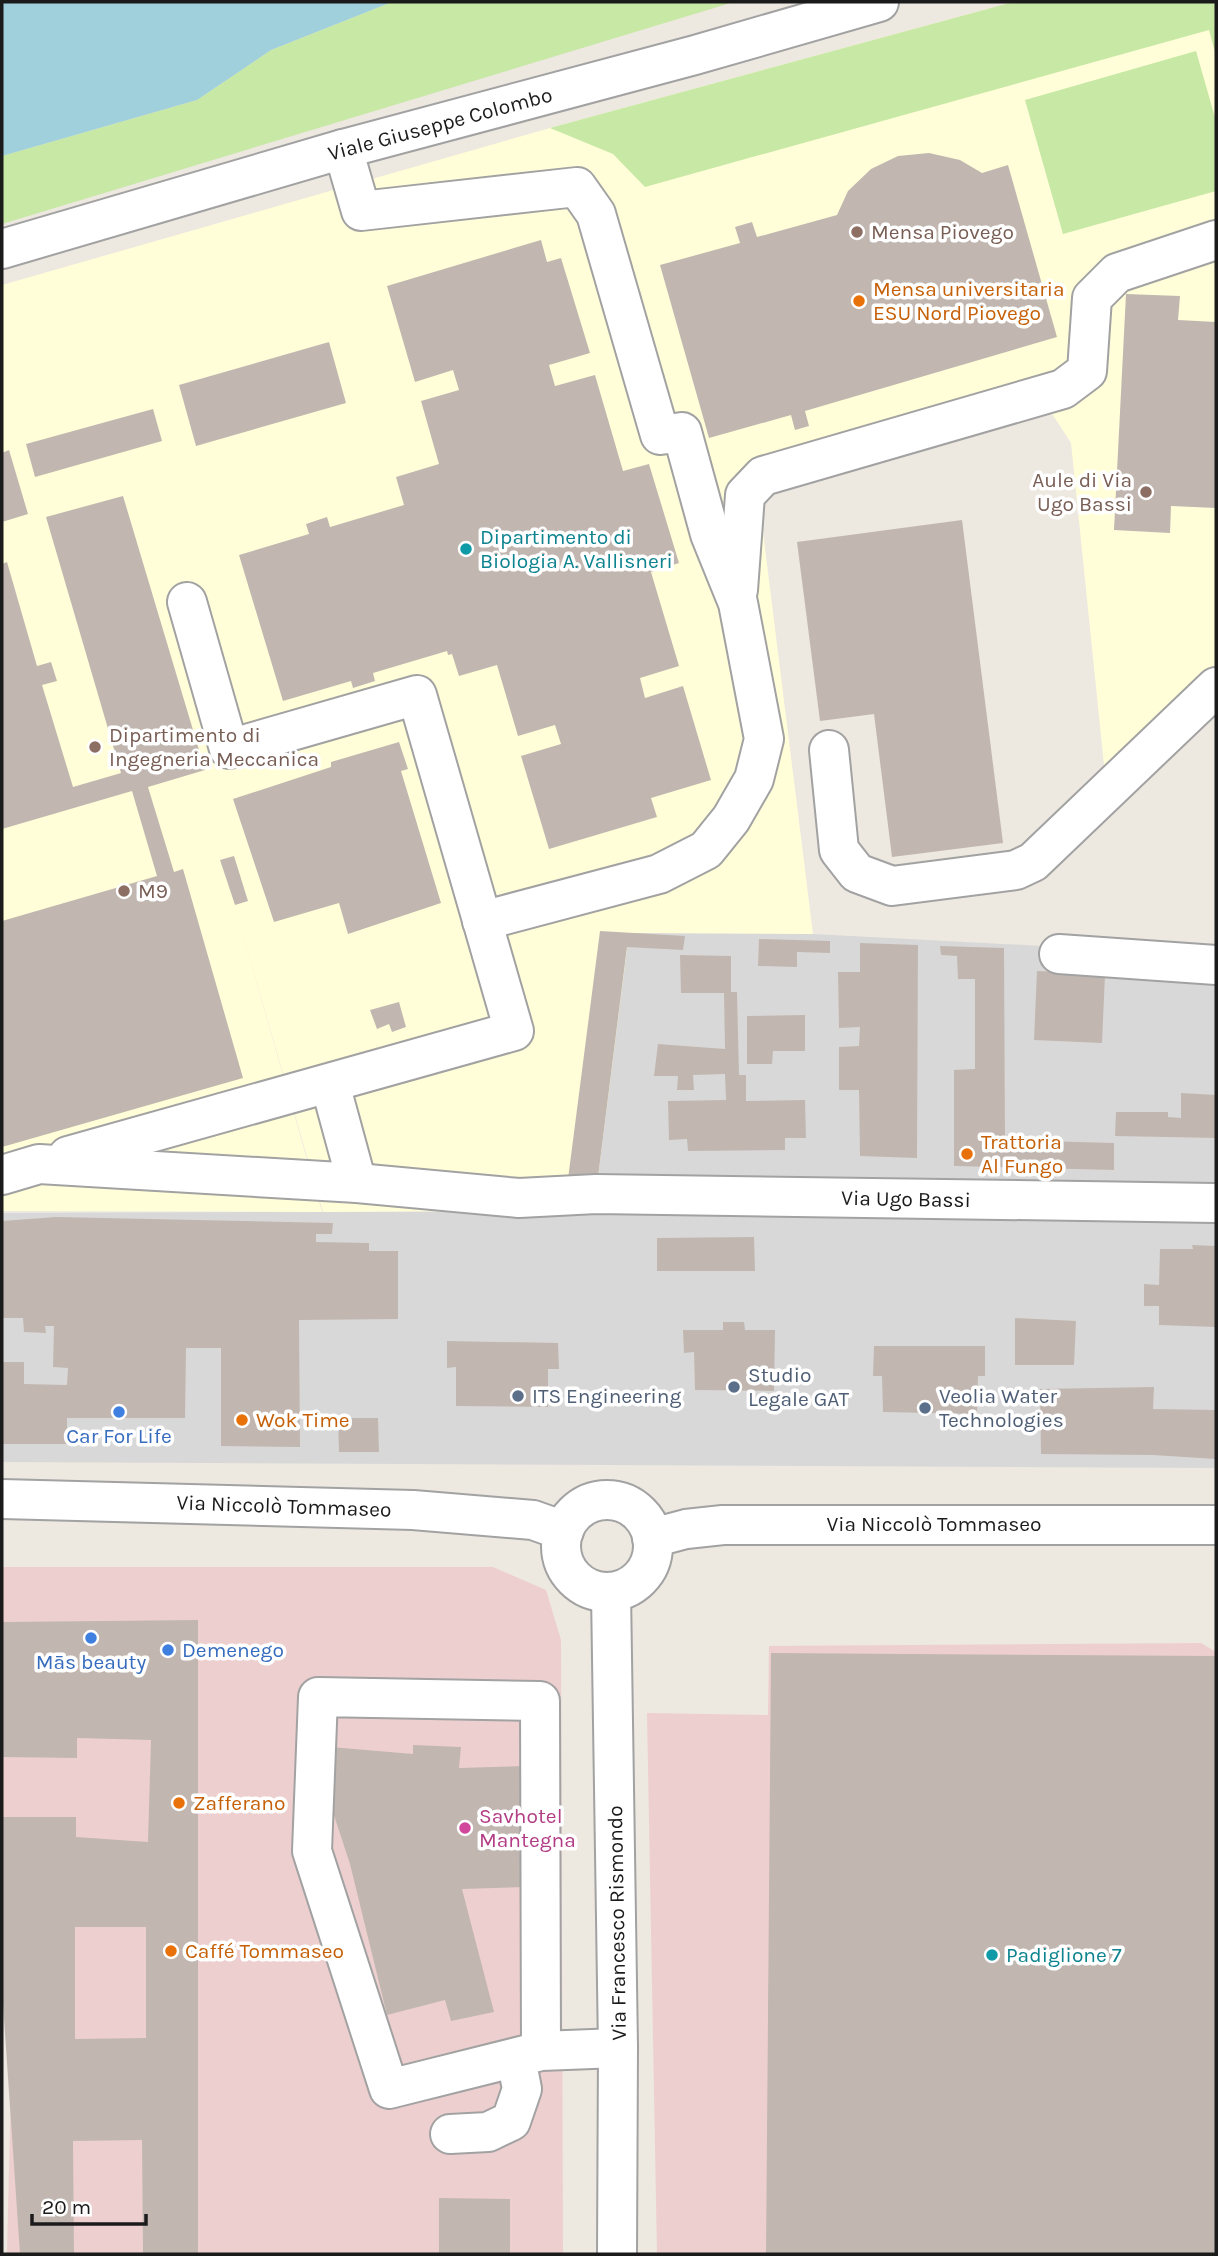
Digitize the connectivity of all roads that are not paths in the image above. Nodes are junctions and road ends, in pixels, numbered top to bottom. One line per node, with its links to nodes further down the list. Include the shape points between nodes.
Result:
1 (879, 2): 2 (street, Viale Giuseppe Colombo)
2 (343, 149): 4 (street, Viale Giuseppe Colombo); 6 (street, via 361,211 577,187 596,214 660,435 682,432 710,534)
3 (1216, 240): 6 (street, via 1116,273 1092,298 1087,371 1063,389 763,475 745,495)
4 (2, 249)
5 (187, 602): 9 (street, via 229,750 416,695)
6 (738, 603): 9 (street, via 764,739 754,779 731,819 706,850 659,874)
7 (1216, 687): 8 (street, via 1033,862 1016,870 892,886 857,873 839,850)
8 (829, 750)
9 (482, 921): 12 (street, via 514,1031)
10 (1059, 954): 11 (street)
11 (1216, 965)
12 (330, 1084): 13 (street); 15 (street)
13 (39, 1164): 14 (street); 15 (street, Via Ugo Bassi)
14 (2, 1175)
15 (357, 1183): 16 (street, Via Ugo Bassi, via 519,1198 596,1194)
16 (1216, 1203)
17 (2, 1499): 20 (street, Via Niccolò Tommaseo, via 413,1510 521,1519)
18 (1216, 1507): 19 (street, via 1210,1507)
19 (1198, 1525): 21 (street, Via Niccolò Tommaseo, via 723,1525)
20 (564, 1531): 21 (street, via 583,1507 611,1500 638,1512); 22 (street, via 567,1569 586,1586)
21 (653, 1538): 22 (street, via 644,1574 635,1583)
22 (611, 1592): 23 (street, Via Francesco Rismondo)
23 (618, 2049): 24 (street); 26 (street, Via Francesco Rismondo)
24 (528, 2054): 24 (street, via 389,2088 312,1851 318,1697 540,1701); 25 (street, via 511,2121 488,2132)
25 (450, 2134)
26 (617, 2254)

